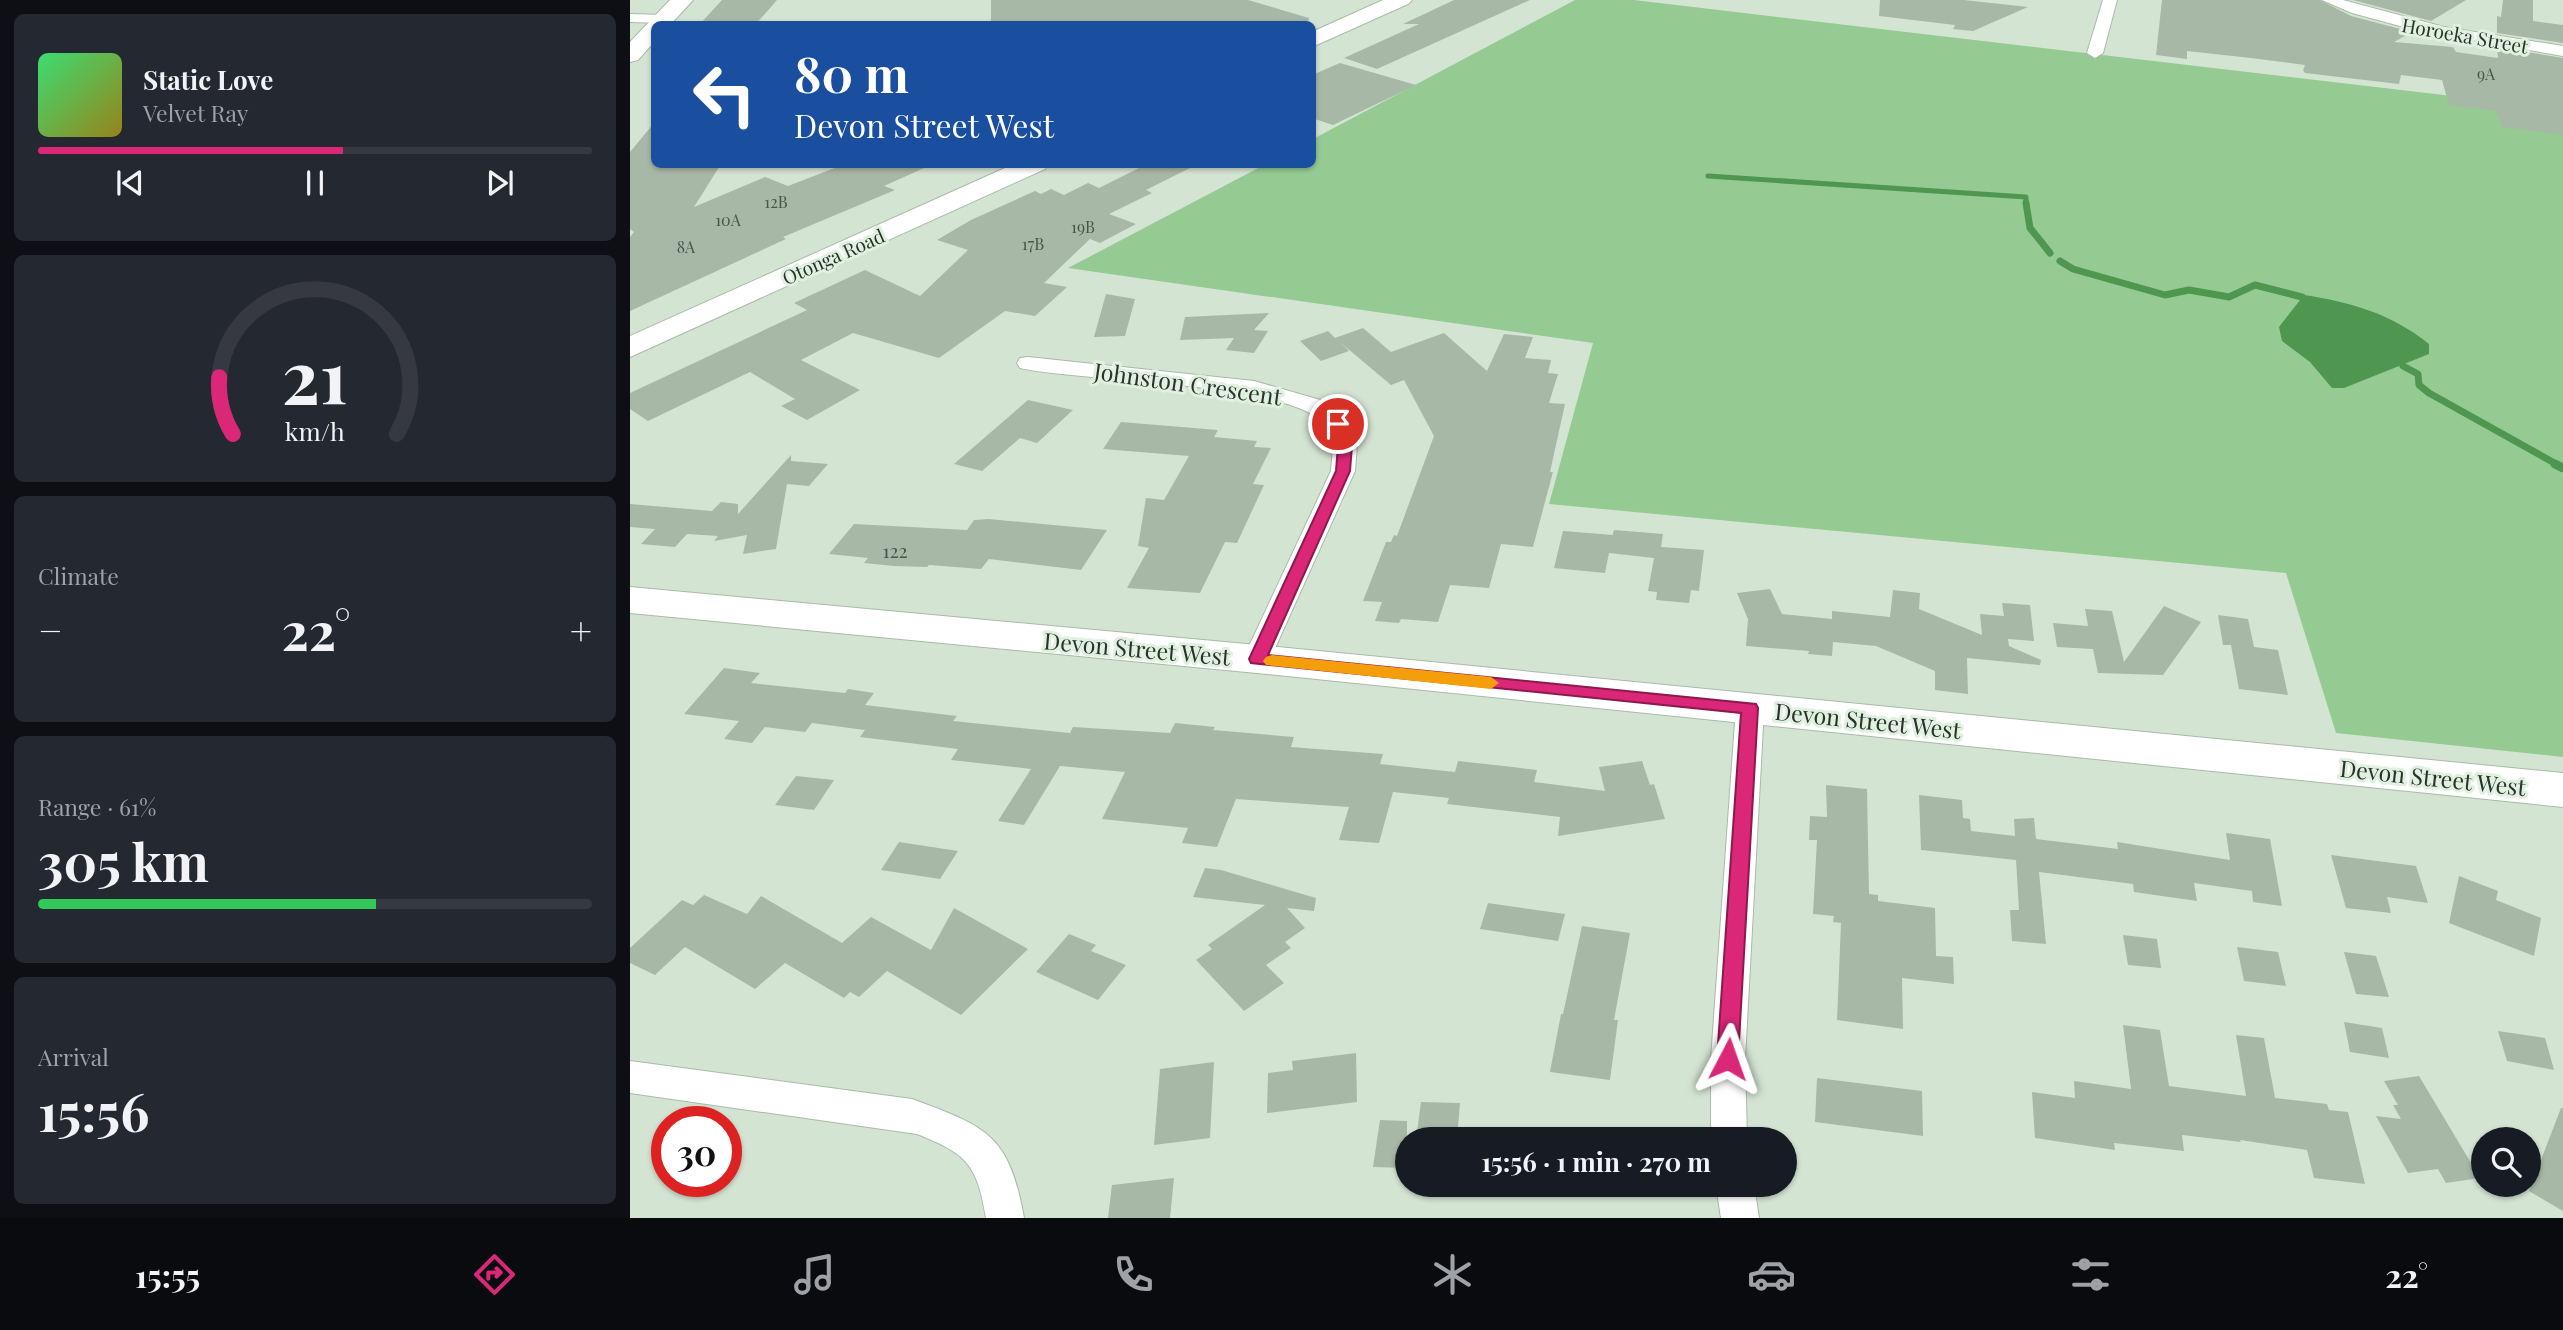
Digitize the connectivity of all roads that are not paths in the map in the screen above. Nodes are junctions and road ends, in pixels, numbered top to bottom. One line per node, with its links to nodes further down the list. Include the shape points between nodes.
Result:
1 (682, 0): 6 (main road)
2 (1401, 0): 9 (main road)
3 (2110, 0): 11 (street)
4 (2329, 0): 10 (street, Horoeka Street, via 2405,25)
5 (630, 18): 7 (street)
6 (662, 21)
7 (651, 22)
8 (651, 33): 12 (main road)
9 (1316, 38)
10 (2563, 51)
11 (2095, 53)
12 (630, 55)
13 (1027, 168): 14 (main road, Otonga Road)
14 (630, 348)
15 (1028, 363): 17 (street, Johnston Crescent, via 1254,388 1316,406 1338,424 1345,445 1343,471)
16 (630, 600): 17 (main road, Devon Street West)
17 (1257, 659): 18 (main road, Devon Street West)
18 (1750, 708): 19 (main road, Devon Street West); 21 (street, via 1728,1059)
19 (2563, 790)
20 (630, 1077): 23 (street, via 912,1116 947,1129 982,1151 1001,1193)
21 (1729, 1127)
22 (1737, 1197): 24 (street)
23 (1005, 1218)
24 (1740, 1218)

